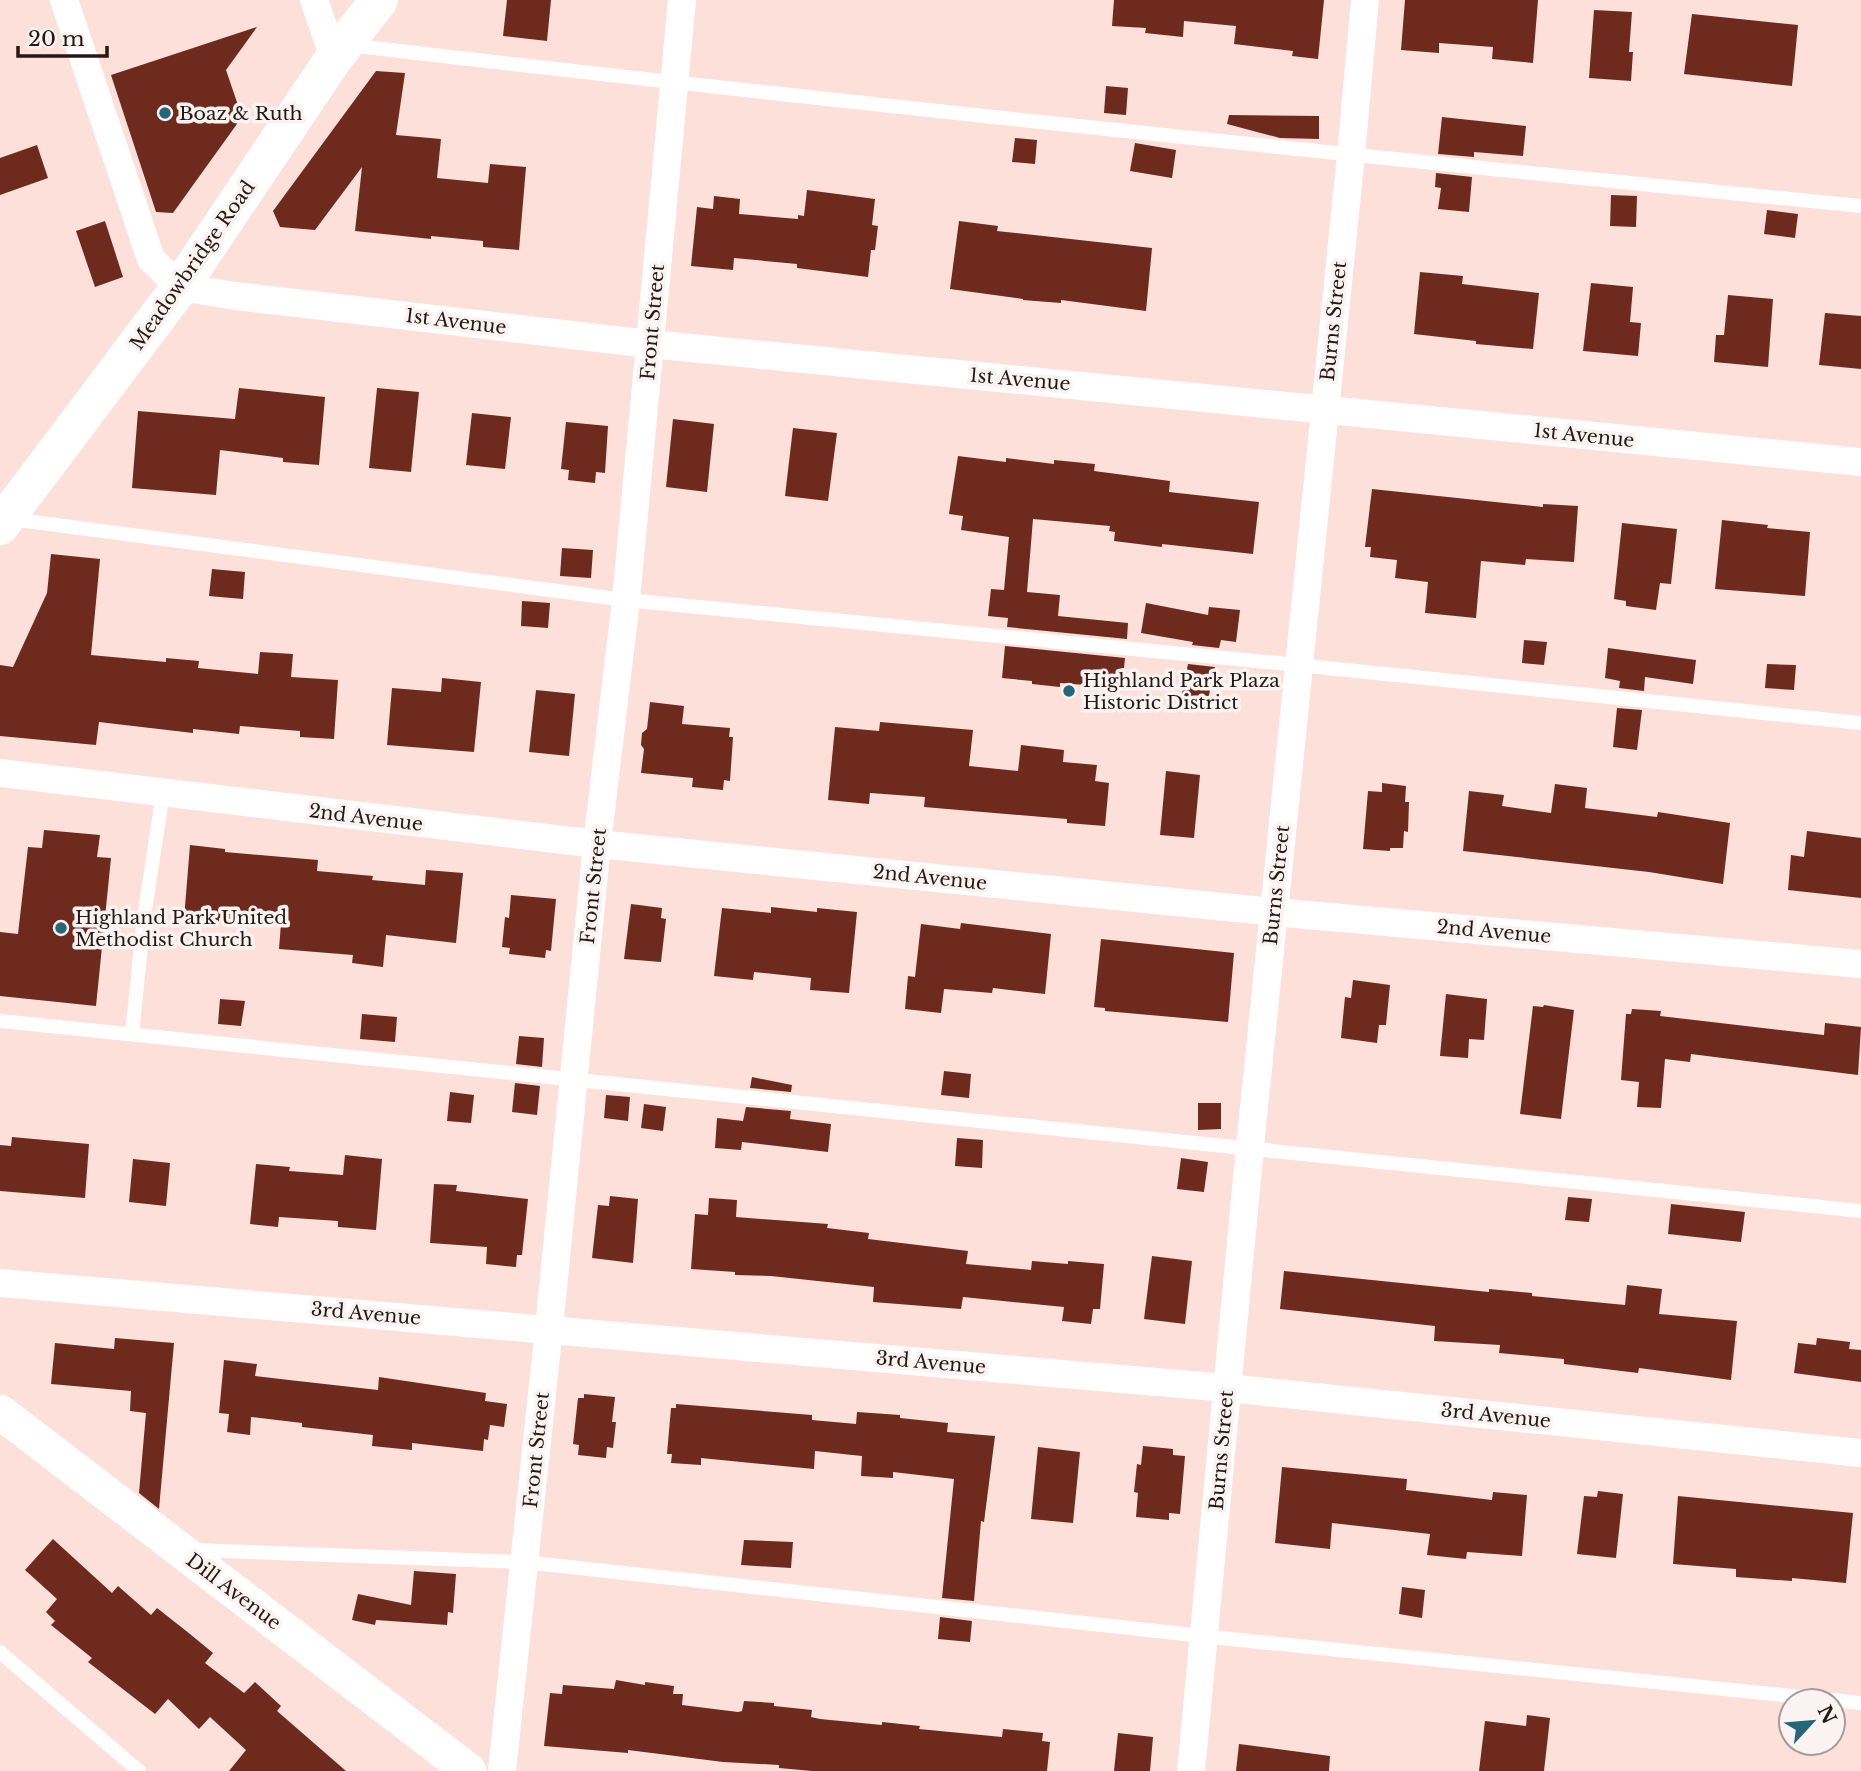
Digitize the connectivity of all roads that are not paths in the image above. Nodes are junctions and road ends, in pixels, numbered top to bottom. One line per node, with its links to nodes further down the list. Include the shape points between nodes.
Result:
1 (64, 0): 10 (street, via 150,259)
2 (314, 0): 6 (street)
3 (379, 0): 6 (main road, Meadowbridge Road)
4 (682, 0): 7 (street, Front Street)
5 (1365, 0): 8 (street, Burns Street)
6 (340, 51): 7 (lane); 10 (main road, Meadowbridge Road)
7 (674, 84): 8 (lane); 11 (street, Front Street)
8 (1351, 155): 9 (lane); 12 (street, Burns Street)
9 (1861, 206)
10 (180, 287): 11 (street, 1st Avenue); 14 (main road, Meadowbridge Road)
11 (650, 344): 12 (street, 1st Avenue); 15 (street, Front Street)
12 (1324, 408): 13 (street, 1st Avenue); 16 (street, Burns Street)
13 (1861, 462)
14 (3, 522): 15 (lane)
15 (626, 600): 16 (lane); 20 (street, Front Street)
16 (1298, 665): 17 (lane); 21 (street, Burns Street)
17 (1861, 723)
18 (0, 774): 19 (street, 2nd Avenue)
19 (163, 793): 20 (street, 2nd Avenue); 24 (lane)
20 (597, 844): 21 (street, 2nd Avenue); 25 (street, Front Street)
21 (1274, 912): 22 (street, 2nd Avenue); 26 (street, Burns Street)
22 (1861, 964)
23 (0, 1021): 24 (lane)
24 (132, 1034): 25 (lane)
25 (574, 1079): 26 (lane); 29 (street, Front Street)
26 (1250, 1147): 27 (lane); 30 (street, Burns Street)
27 (1861, 1211)
28 (0, 1283): 29 (street, 3rd Avenue)
29 (549, 1328): 30 (street, 3rd Avenue); 34 (street, Front Street)
30 (1227, 1388): 32 (street, 3rd Avenue); 35 (street, Burns Street)
31 (0, 1412): 33 (street, Dill Avenue)
32 (1861, 1453)
33 (180, 1550): 34 (lane); 39 (street, Dill Avenue)
34 (524, 1562): 35 (lane); 40 (street, Front Street)
35 (1204, 1636): 37 (lane); 41 (street, Burns Street)
36 (0, 1652): 38 (lane)
37 (1861, 1703)
38 (139, 1771)
39 (469, 1771)
40 (502, 1771)
41 (1191, 1771)

